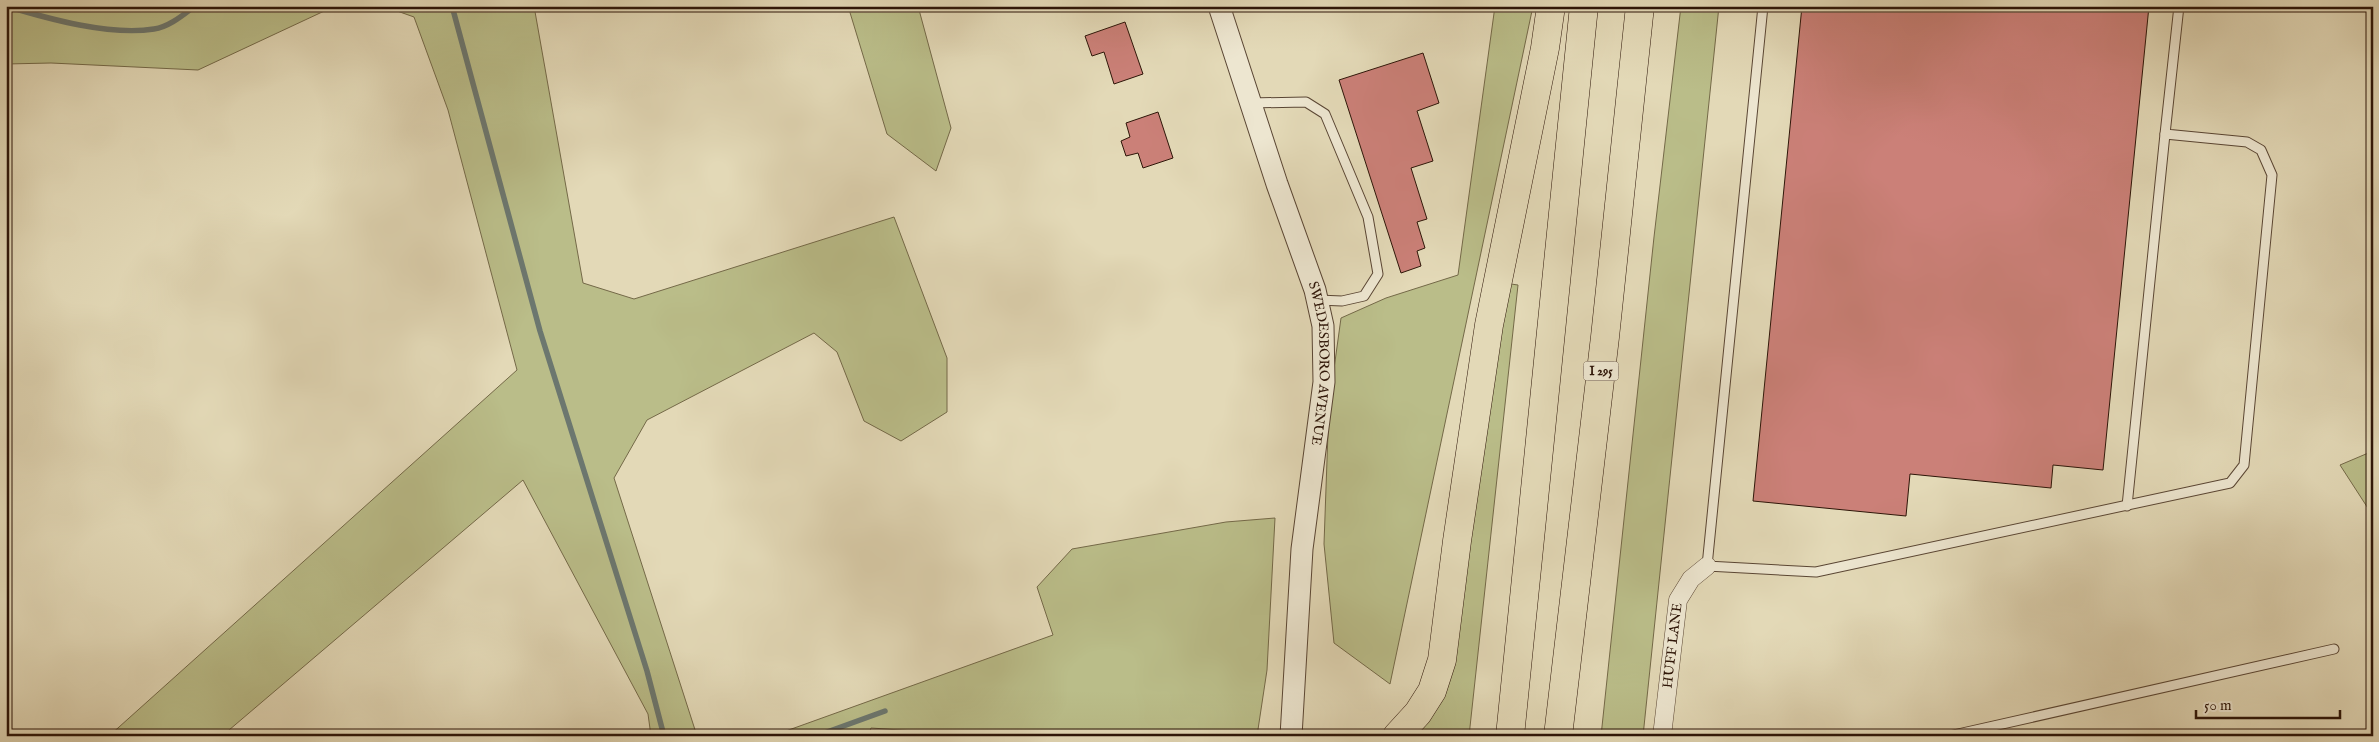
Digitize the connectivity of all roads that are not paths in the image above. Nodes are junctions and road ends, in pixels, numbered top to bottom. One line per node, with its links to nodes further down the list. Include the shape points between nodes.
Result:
1 (1551, 6): 15 (highway, via 1489,325 1456,541 1442,660 1432,691)
2 (1584, 6): 16 (highway)
3 (1640, 6): 17 (highway, I 295)
4 (1763, 6): 11 (lane)
5 (2179, 6): 8 (lane)
6 (1225, 8): 7 (street, SWEDESBORO AVENUE)
7 (1250, 103): 9 (street, SWEDESBORO AVENUE); 9 (lane, via 1306,102 1325,114 1368,217 1378,274 1364,296 1342,301)
8 (2165, 134): 10 (lane); 10 (lane, via 2247,142 2261,150 2272,175 2244,465 2230,483)
9 (1318, 300): 14 (street, SWEDESBORO AVENUE, via 1324,345 1324,382 1302,549)
10 (2127, 506): 11 (lane, via 1816,572)
11 (1707, 566): 18 (street, HUFF LANE, via 1690,579 1678,600)
12 (2334, 649): 13 (lane)
13 (1955, 735)
14 (1291, 736)
15 (1397, 736)
16 (1510, 736)
17 (1558, 736)
18 (1662, 736)

